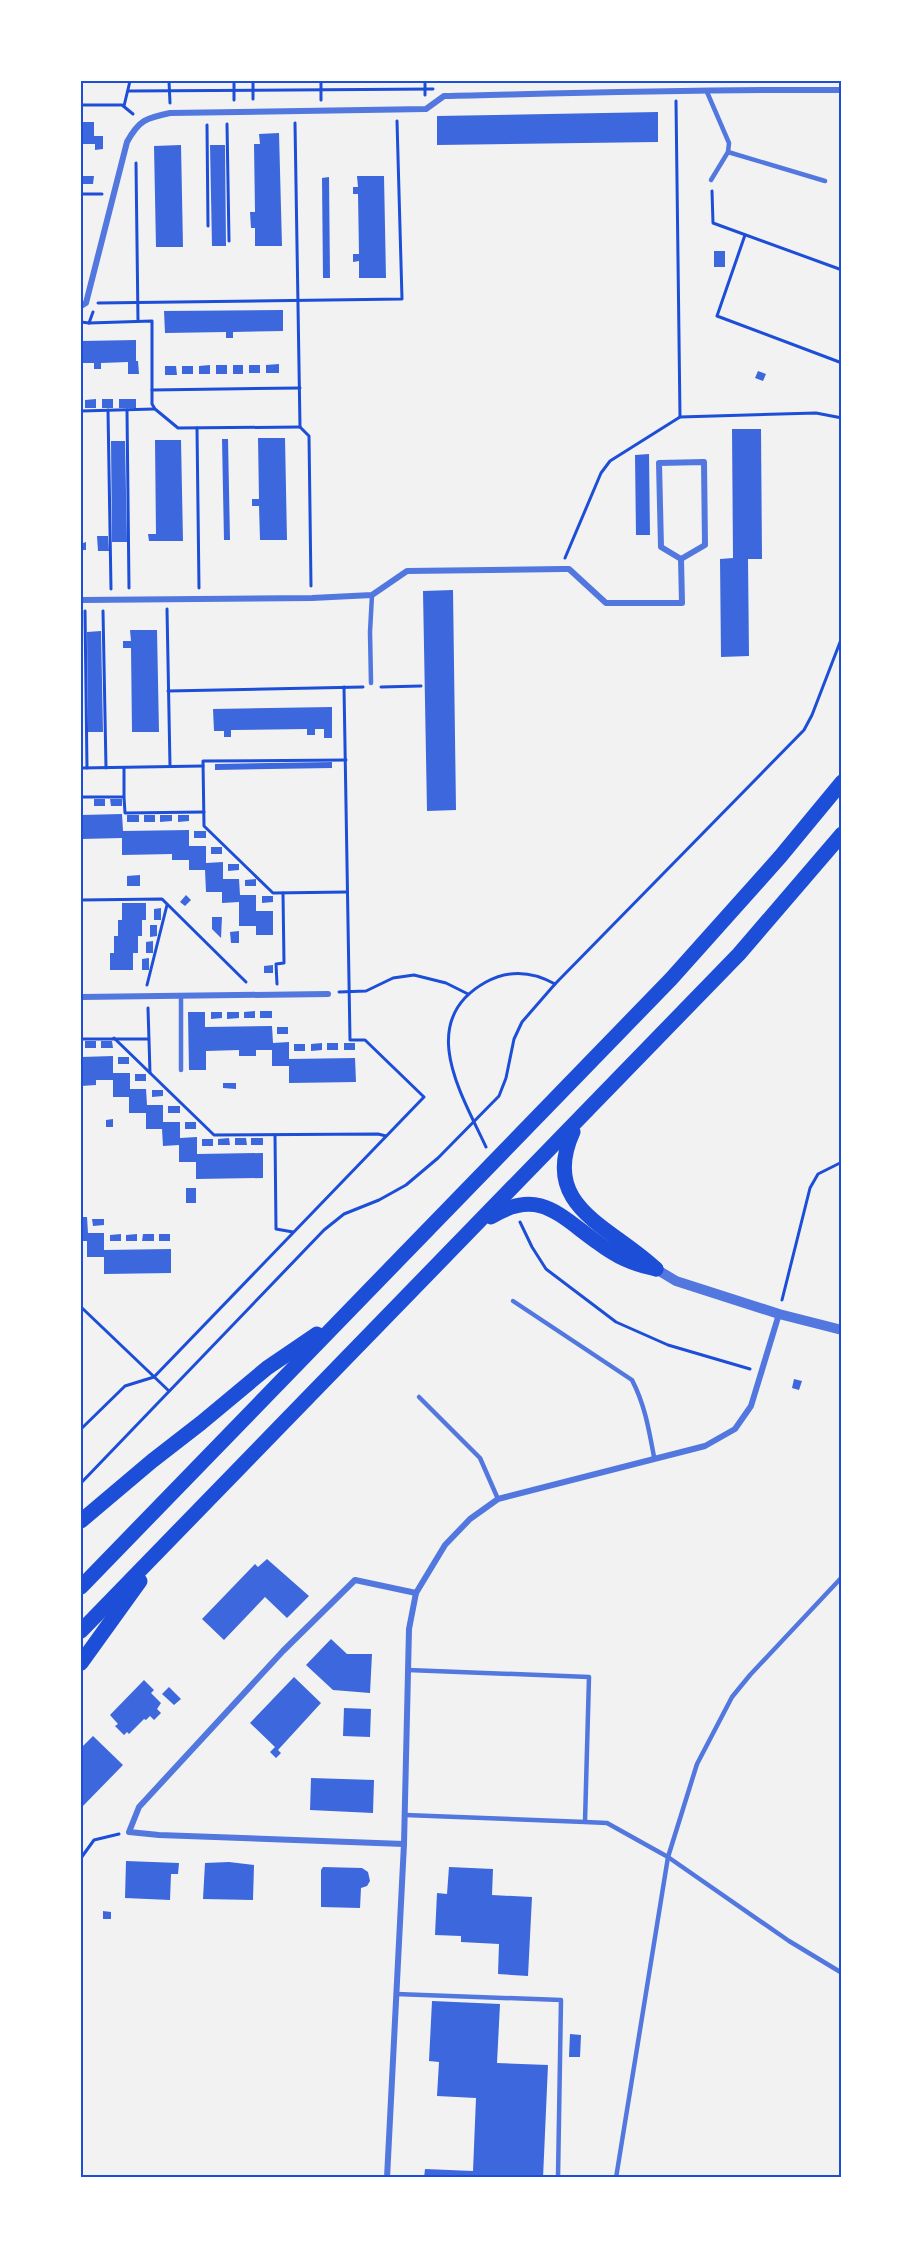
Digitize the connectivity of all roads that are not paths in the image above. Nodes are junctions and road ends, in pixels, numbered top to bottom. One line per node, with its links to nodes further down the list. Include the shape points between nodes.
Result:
1 (759, 81): 2 (street)
2 (759, 89): 3 (street); 4 (street)
3 (842, 90)
4 (707, 92): 5 (lane, via 729,143); 8 (street, via 444,96 426,109 170,113 150,117 136,126 127,142 86,303)
5 (728, 152): 6 (lane); 7 (lane)
6 (711, 180)
7 (825, 181)
8 (81, 306)
9 (681, 559): 9 (street, via 705,546 704,462 659,463 662,547); 10 (street, via 682,603 606,603 569,569 407,571)
10 (372, 595): 11 (street); 12 (lane)
11 (83, 600)
12 (371, 683)
13 (842, 782): 24 (main road, via 671,979)
14 (842, 834): 19 (main road, via 739,954)
15 (328, 994): 16 (street)
16 (181, 996): 17 (street); 18 (lane)
17 (81, 998)
18 (181, 1070)
19 (578, 1120): 20 (main road); 21 (main road, via 565,1149 563,1172 567,1190 579,1207)
20 (474, 1228): 21 (main road, via 505,1208 541,1204 632,1264); 30 (main road)
21 (656, 1269): 23 (street, via 676,1281)
22 (513, 1301): 27 (lane, via 632,1380 648,1421)
23 (779, 1314): 25 (street); 27 (street, via 751,1406 735,1429 705,1446)
24 (344, 1315): 29 (main road, via 267,1368); 32 (main road)
25 (842, 1330)
26 (419, 1397): 28 (lane, via 480,1458)
27 (654, 1457): 28 (street)
28 (498, 1499): 33 (street, via 470,1519 445,1545)
29 (81, 1521)
30 (162, 1548): 34 (main road); 35 (main road)
31 (842, 1577): 40 (lane, via 732,1697 697,1764)
32 (81, 1587)
33 (416, 1593): 36 (street, via 409,1629); 39 (street, via 355,1581 139,1807 129,1832)
34 (81, 1631)
35 (81, 1663)
36 (408, 1670): 37 (street); 38 (lane, via 589,1677)
37 (405, 1815): 38 (lane); 39 (street)
38 (585, 1822): 40 (lane, via 608,1823)
39 (404, 1844): 42 (street)
40 (668, 1857): 41 (lane); 45 (lane)
41 (842, 1973)
42 (396, 1994): 43 (street); 44 (lane, via 561,2000)
43 (387, 2178)
44 (558, 2178)
45 (616, 2178)

